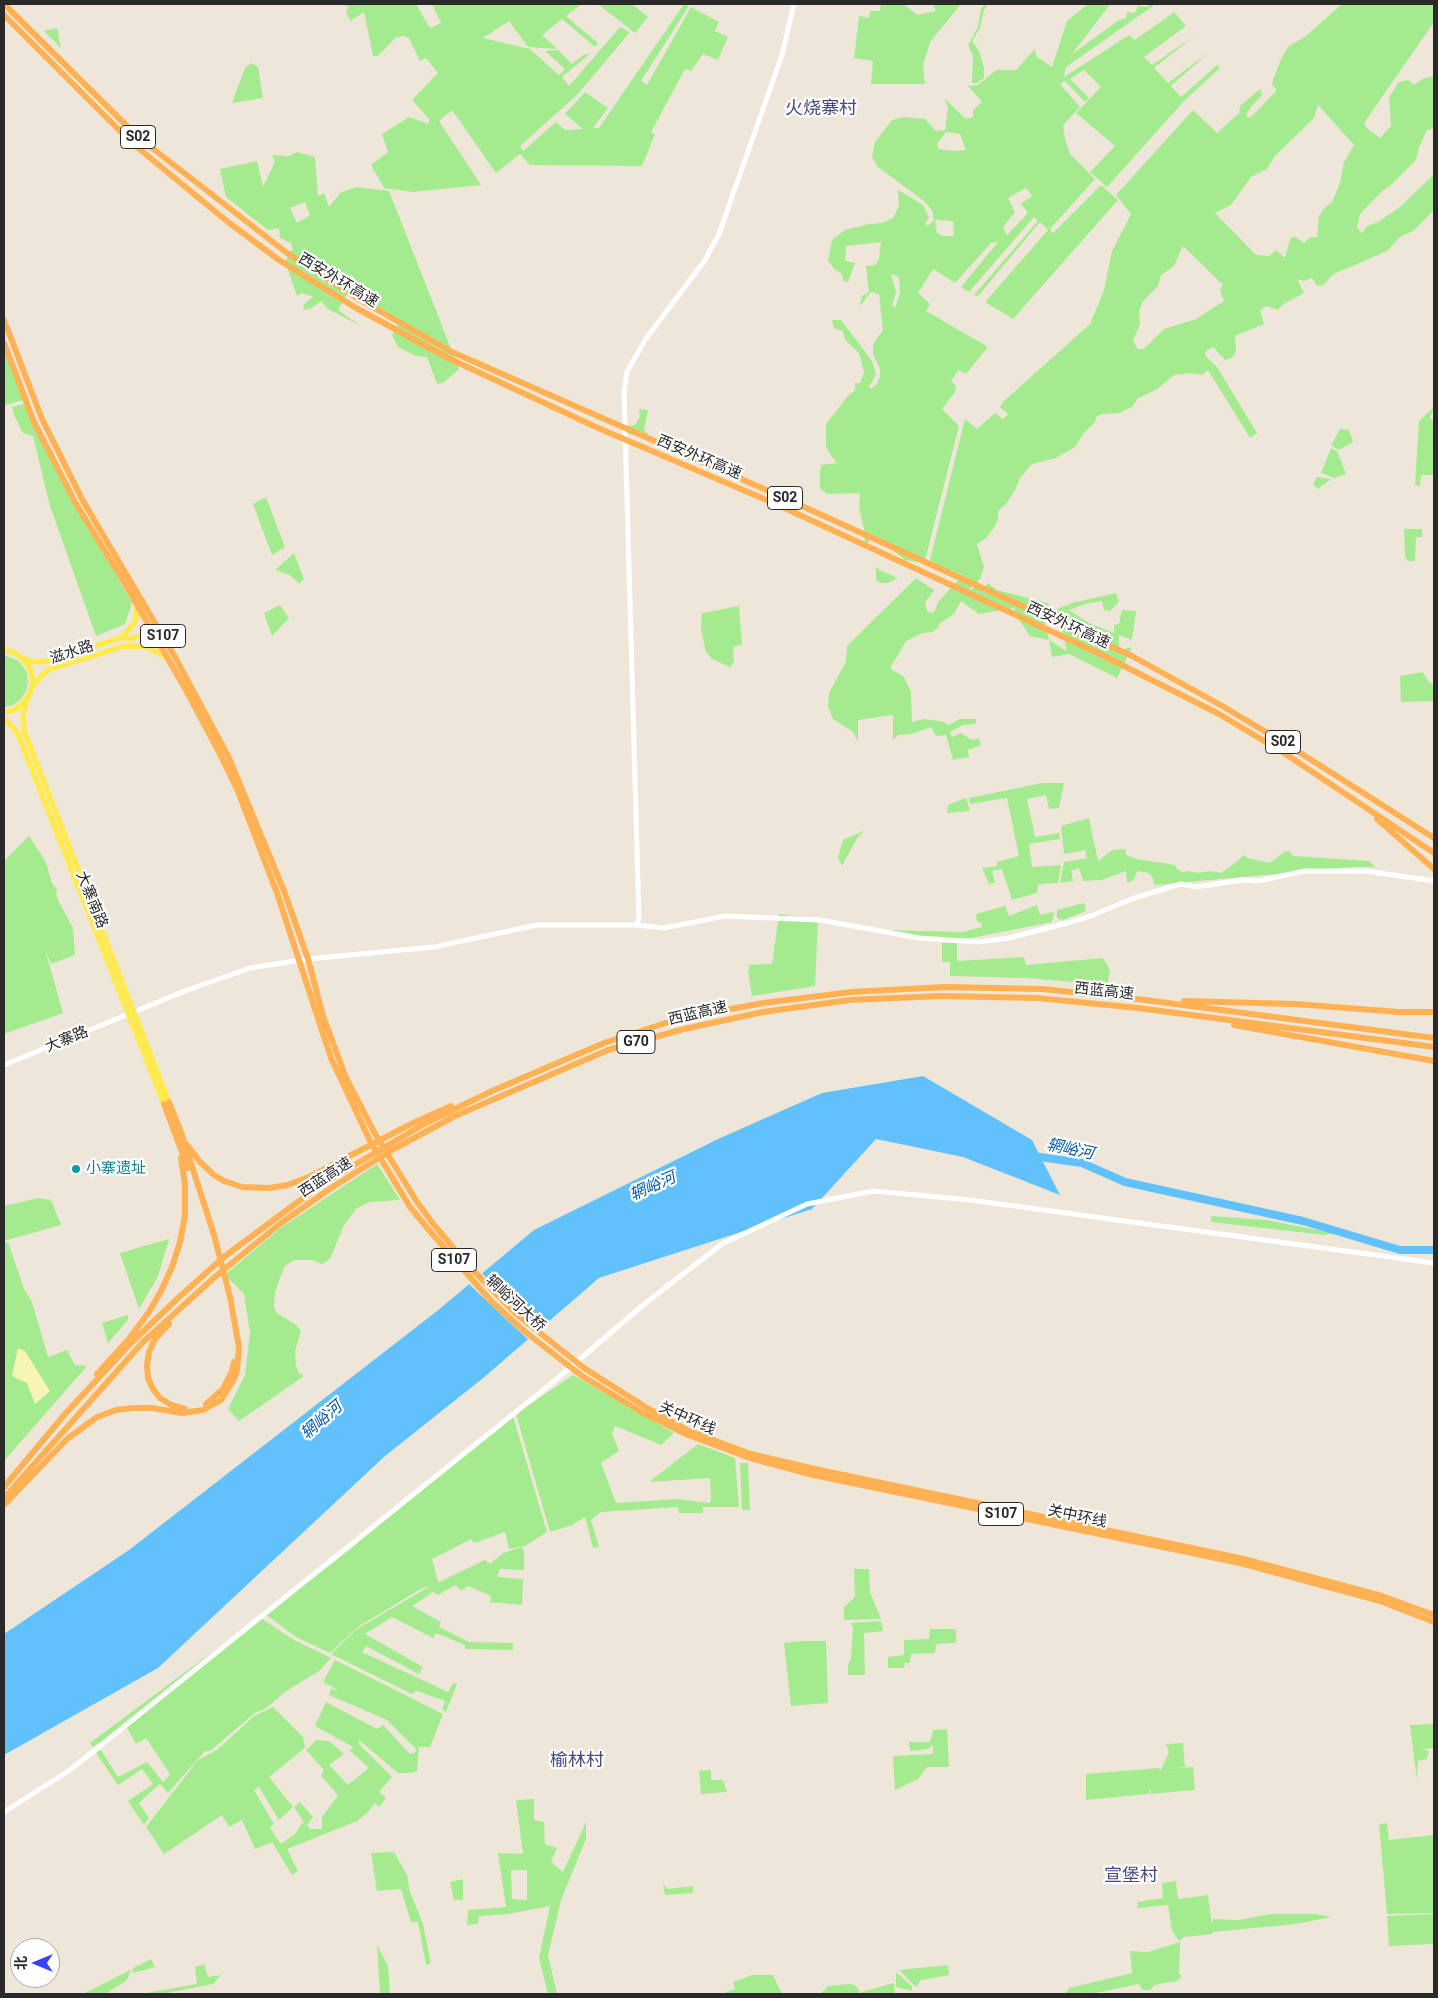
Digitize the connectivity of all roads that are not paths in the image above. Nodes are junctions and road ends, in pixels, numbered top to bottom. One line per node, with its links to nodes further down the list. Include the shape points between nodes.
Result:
1 (4, 4): 20 (highway, 西安外环高速 / S02, via 138,137 287,253 360,300 452,352 1128,654 1249,722)
2 (794, 4): 24 (street, via 782,55 719,234 705,260 645,340 627,372 624,392)
3 (4, 16): 19 (highway, 西安外环高速 / S02, via 132,143 279,260 356,308 448,358 598,428 778,505 1124,666 1219,714)
4 (4, 320): 7 (highway, S107, via 46,427 83,501)
5 (4, 343): 6 (highway, S107, via 34,422 76,504)
6 (136, 603): 8 (highway, S107); 9 (main road, via 135,622)
7 (159, 629): 8 (main road); 25 (highway, S107, via 230,758)
8 (152, 631): 10 (main road); 14 (highway, S107)
9 (122, 637): 10 (main road); 13 (main road, 滋水路, via 51,661 34,662)
10 (130, 639): 11 (main road)
11 (124, 646): 14 (main road, via 148,647); 15 (main road, 滋水路, via 52,668)
12 (4, 650): 13 (main road, 滋水路)
13 (22, 658): 15 (main road, via 29,666)
14 (168, 658): 26 (highway, S107, via 237,789)
15 (32, 687): 16 (main road, 大寨南路)
16 (28, 697): 17 (main road, via 12,711); 30 (main road, 大寨南路, via 23,714 24,731)
17 (4, 712)
18 (4, 719): 30 (main road, 大寨南路, via 18,734)
19 (1364, 807): 21 (highway, 西安外环高速 / S02); 22 (highway)
20 (1432, 837)
21 (1434, 853)
22 (1434, 869)
23 (1434, 881): 24 (street, 大寨路, via 1366,871 1304,871 1258,881 1242,880 1196,887 1181,884 1134,898 1091,916 1009,938 979,942 919,938 820,920 725,916 664,928)
24 (636, 925): 25 (street, 大寨路, via 537,925 434,947)
25 (308, 959): 26 (street, 大寨路); 43 (highway, 辋峪河大桥 / S107, via 336,1054 365,1116 417,1202 467,1264 515,1313)
26 (299, 960): 30 (street, 大寨路, via 250,968); 43 (highway, 辋峪河大桥 / S107, via 331,1058 359,1120 406,1200 442,1248 506,1314 546,1349)
27 (1145, 1000): 29 (highway); 31 (highway, 西蓝高速 / G70); 35 (highway, 西蓝高速 / G70, via 1043,989 944,987 851,992 763,1003 678,1019 622,1037)
28 (1138, 1008): 32 (highway, 西蓝高速 / G70); 33 (highway); 41 (highway, 西蓝高速 / G70, via 1037,998 940,996 850,1000 764,1012 608,1050 455,1116 390,1151 281,1223)
29 (1434, 1012)
30 (132, 1014): 34 (street, 大寨路); 36 (main road, 大寨南路)
31 (1434, 1038)
32 (1434, 1048)
33 (1434, 1061)
34 (4, 1065)
35 (492, 1091): 38 (highway, via 411,1124 311,1176 269,1188 242,1186 214,1175 198,1161); 44 (highway, 西蓝高速 / G70, via 389,1143 280,1214 178,1298)
36 (167, 1103): 37 (highway); 38 (highway)
37 (175, 1130): 39 (highway); 44 (highway, via 186,1198 183,1228 172,1267 162,1291 145,1317)
38 (182, 1135): 39 (highway)
39 (212, 1237): 42 (highway)
40 (1434, 1263): 50 (street, via 980,1202 874,1191 808,1204 722,1244 70,1770)
41 (201, 1290): 42 (highway, via 155,1339 148,1358 150,1384 156,1394 171,1405 190,1409 206,1405 227,1383 235,1351); 46 (highway, 西蓝高速 / G70, via 144,1342)
42 (229, 1298): 47 (highway, via 238,1341 238,1358 233,1381 221,1400 194,1412 133,1408 96,1417 67,1439)
43 (582, 1371): 48 (highway, 关中环线 / S107, via 689,1431 751,1454 1244,1559 1382,1596); 49 (highway, 关中环线 / S107, via 643,1413 688,1435 750,1458 813,1475 1240,1564 1380,1601)
44 (65, 1414): 45 (highway, 西蓝高速 / G70)
45 (4, 1487)
46 (4, 1498)
47 (4, 1505)
48 (1434, 1616)
49 (1434, 1622)
50 (4, 1812)

